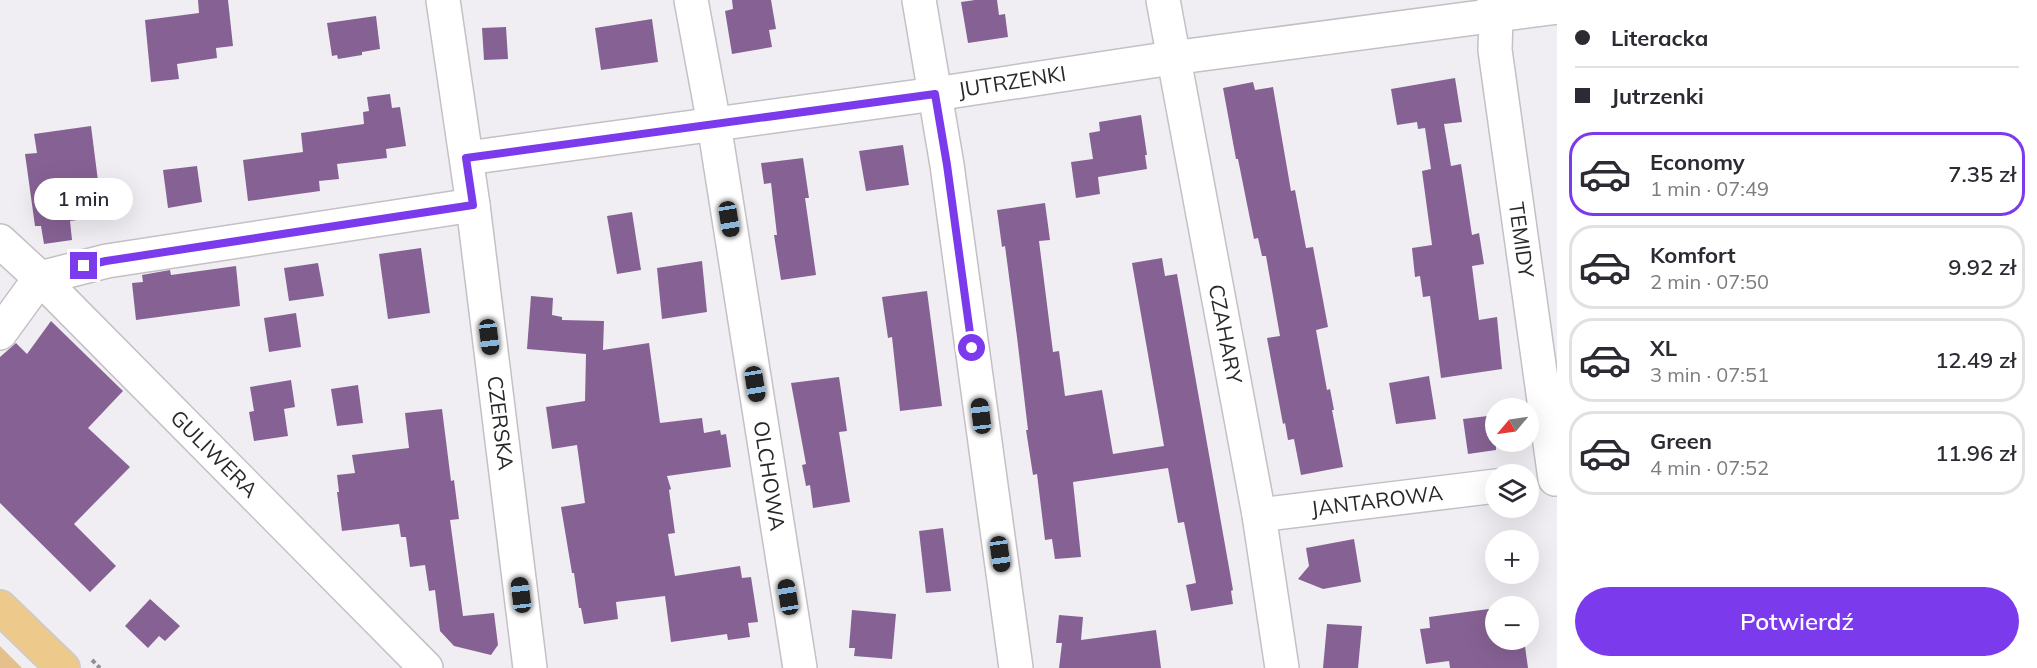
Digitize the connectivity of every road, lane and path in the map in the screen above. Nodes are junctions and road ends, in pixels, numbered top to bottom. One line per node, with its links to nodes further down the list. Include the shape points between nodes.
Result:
1 (443, 0): 10 (street, CZERSKA)
2 (691, 0): 9 (street, OLCHOWA)
3 (919, 0): 8 (street)
4 (1163, 0): 7 (street, CZAHARY)
5 (1557, 7): 6 (street, JUTRZENKI)
6 (1495, 8): 7 (street, JUTRZENKI); 15 (street, TEMIDY, via 1495,50)
7 (1172, 58): 8 (street, JUTRZENKI); 17 (street, CZAHARY)
8 (935, 94): 9 (street, JUTRZENKI); 23 (street)
9 (714, 124): 10 (street, JUTRZENKI); 22 (street, OLCHOWA)
10 (466, 158): 11 (street, CZERSKA)
11 (473, 205): 13 (street, via 106,261); 21 (street, CZERSKA)
12 (0, 241): 13 (street, GULIWERA)
13 (40, 278): 14 (street); 20 (street, GULIWERA)
14 (0, 333)
15 (1547, 480)
16 (1485, 487): 17 (street, JANTAROWA)
17 (1259, 515): 24 (street, CZAHARY)
18 (0, 607): 19 (main road)
19 (63, 668)
20 (426, 668)
21 (530, 668)
22 (800, 668)
23 (1016, 668)
24 (1282, 668)

